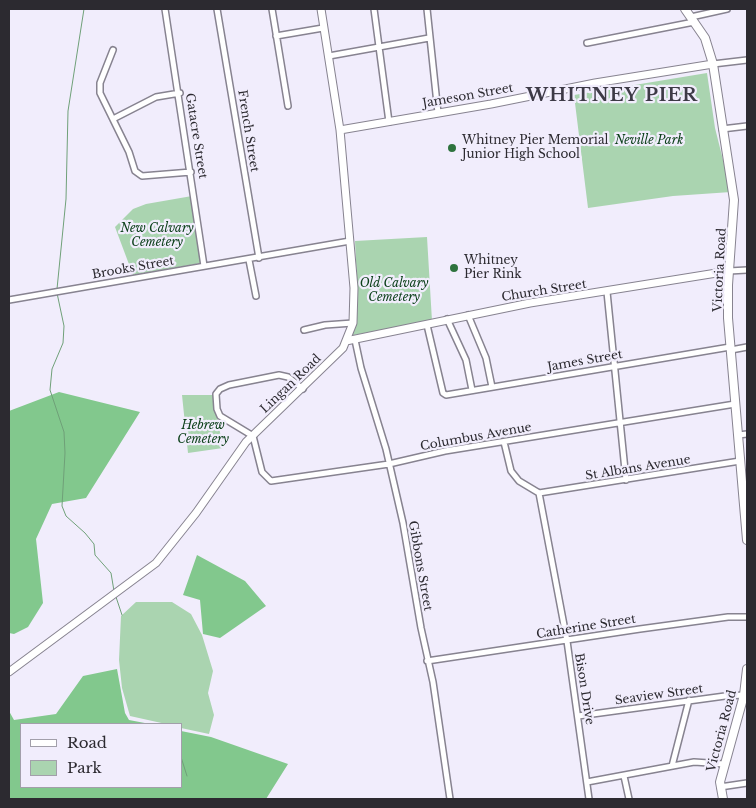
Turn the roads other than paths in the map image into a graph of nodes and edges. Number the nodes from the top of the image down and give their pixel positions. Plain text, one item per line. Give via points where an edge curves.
1 (165, 9) edge
2 (218, 9) edge
3 (272, 9) edge
4 (321, 9) edge
5 (374, 9) edge
6 (427, 9) edge
7 (685, 9) edge
8 (727, 9) edge
9 (693, 20) junction
10 (323, 28) junction
11 (276, 36) junction
12 (429, 38) junction
13 (587, 43) dead end
14 (380, 47) junction
15 (114, 50) dead end
16 (329, 56) junction
17 (747, 60) edge
18 (713, 64) junction
19 (180, 93) junction
20 (288, 106) dead end
21 (438, 113) junction
22 (113, 119) junction
23 (389, 122) junction
24 (747, 126) edge
25 (340, 130) junction
26 (722, 130) junction
27 (191, 172) junction
28 (350, 241) junction
29 (259, 258) junction
30 (249, 260) junction
31 (204, 266) junction
32 (747, 270) edge
33 (729, 271) junction
34 (608, 292) junction
35 (256, 296) dead end
36 (9, 300) edge
37 (468, 315) junction
38 (448, 319) junction
39 (353, 322) junction
40 (427, 325) junction
41 (304, 330) dead end
42 (355, 340) junction
43 (346, 341) junction
44 (747, 347) edge
45 (731, 348) junction
46 (615, 366) junction
47 (492, 387) junction
48 (303, 389) junction
49 (472, 390) junction
50 (735, 404) junction
51 (621, 422) junction
52 (747, 434) edge
53 (738, 435) junction
54 (253, 436) junction
55 (504, 442) junction
56 (740, 461) junction
57 (390, 464) junction
58 (626, 480) junction
59 (539, 493) junction
60 (746, 502) edge
61 (747, 540) edge
62 (747, 617) edge
63 (567, 641) junction
64 (428, 661) junction
65 (747, 669) edge
66 (9, 672) edge
67 (744, 695) junction
68 (689, 700) junction
69 (578, 716) junction
70 (724, 764) junction
71 (672, 766) junction
72 (624, 776) junction
73 (587, 782) junction
74 (747, 783) edge
75 (720, 787) junction
76 (450, 799) edge
77 (589, 799) edge
78 (629, 799) edge
79 (723, 799) edge

1 - 19 street, Gatacre Street
2 - 29 street, French Street
3 - 11 street
4 - 10 street, Lingan Road
5 - 14 street
6 - 12 street
7 - 9 main road, Victoria Road
8 - 9 street
9 - 13 street
9 - 18 main road, Victoria Road via 705,38
10 - 11 street
10 - 16 street, Lingan Road
11 - 20 street
12 - 14 street
12 - 21 street
14 - 16 street
14 - 23 street
15 - 22 street via 100,88
16 - 25 street, Lingan Road
17 - 18 street, Jameson Street
18 - 21 street, Jameson Street via 595,82
18 - 26 main road, Victoria Road
19 - 22 street via 156,97
19 - 27 street, Gatacre Street
21 - 23 street, Jameson Street
22 - 27 street via 136,174
23 - 25 street, Jameson Street
24 - 26 street
25 - 28 street, Lingan Road
26 - 33 main road, Victoria Road via 734,206
27 - 31 street, Gatacre Street
28 - 29 street, Brooks Street
28 - 39 street, Lingan Road
29 - 30 street, Brooks Street
30 - 31 street, Brooks Street
30 - 35 street
31 - 36 street, Brooks Street
32 - 33 street, Church Street
33 - 34 street, Church Street
33 - 45 main road, Victoria Road
34 - 37 street, Church Street
34 - 46 street
37 - 38 street, Church Street
37 - 47 street via 486,358
38 - 40 street, Church Street
38 - 49 street via 466,360
39 - 41 street
39 - 43 street, Lingan Road
40 - 42 street, Church Street
40 - 49 street, James Street via 444,394
42 - 43 street, Church Street
42 - 57 street, Gibbons Street
43 - 48 street, Lingan Road via 340,353
44 - 45 street, James Street
45 - 46 street, James Street
45 - 50 main road, Victoria Road
46 - 47 street, James Street
46 - 51 street
47 - 49 street, James Street
48 - 54 street, Lingan Road
48 - 54 street via 282,375 219,390 216,398 220,416
50 - 51 street, Columbus Avenue
50 - 53 main road, Victoria Road
51 - 55 street, Columbus Avenue
51 - 58 street
52 - 53 street
53 - 56 main road, Victoria Road
54 - 57 street, Columbus Avenue via 262,472 271,481
54 - 66 street, Lingan Road via 156,563
55 - 57 street, Columbus Avenue
55 - 59 street via 513,475
56 - 58 street, St Albans Avenue
56 - 60 main road, Victoria Road
57 - 64 street, Gibbons Street
58 - 59 street, St Albans Avenue
59 - 63 street, Bison Drive
60 - 61 main road, Victoria Road
62 - 63 street, Catherine Street via 720,618
63 - 64 street, Catherine Street
63 - 69 street, Bison Drive
64 - 76 street, Gibbons Street
65 - 67 main road, Victoria Road
67 - 68 street, Seaview Street
67 - 70 main road, Victoria Road
68 - 69 street, Seaview Street
68 - 71 street
69 - 73 street, Bison Drive
70 - 71 street via 698,762
70 - 75 main road, Victoria Road
71 - 72 street
72 - 73 street
72 - 78 street
73 - 77 street, Bison Drive
74 - 75 street
75 - 79 main road, Victoria Road

